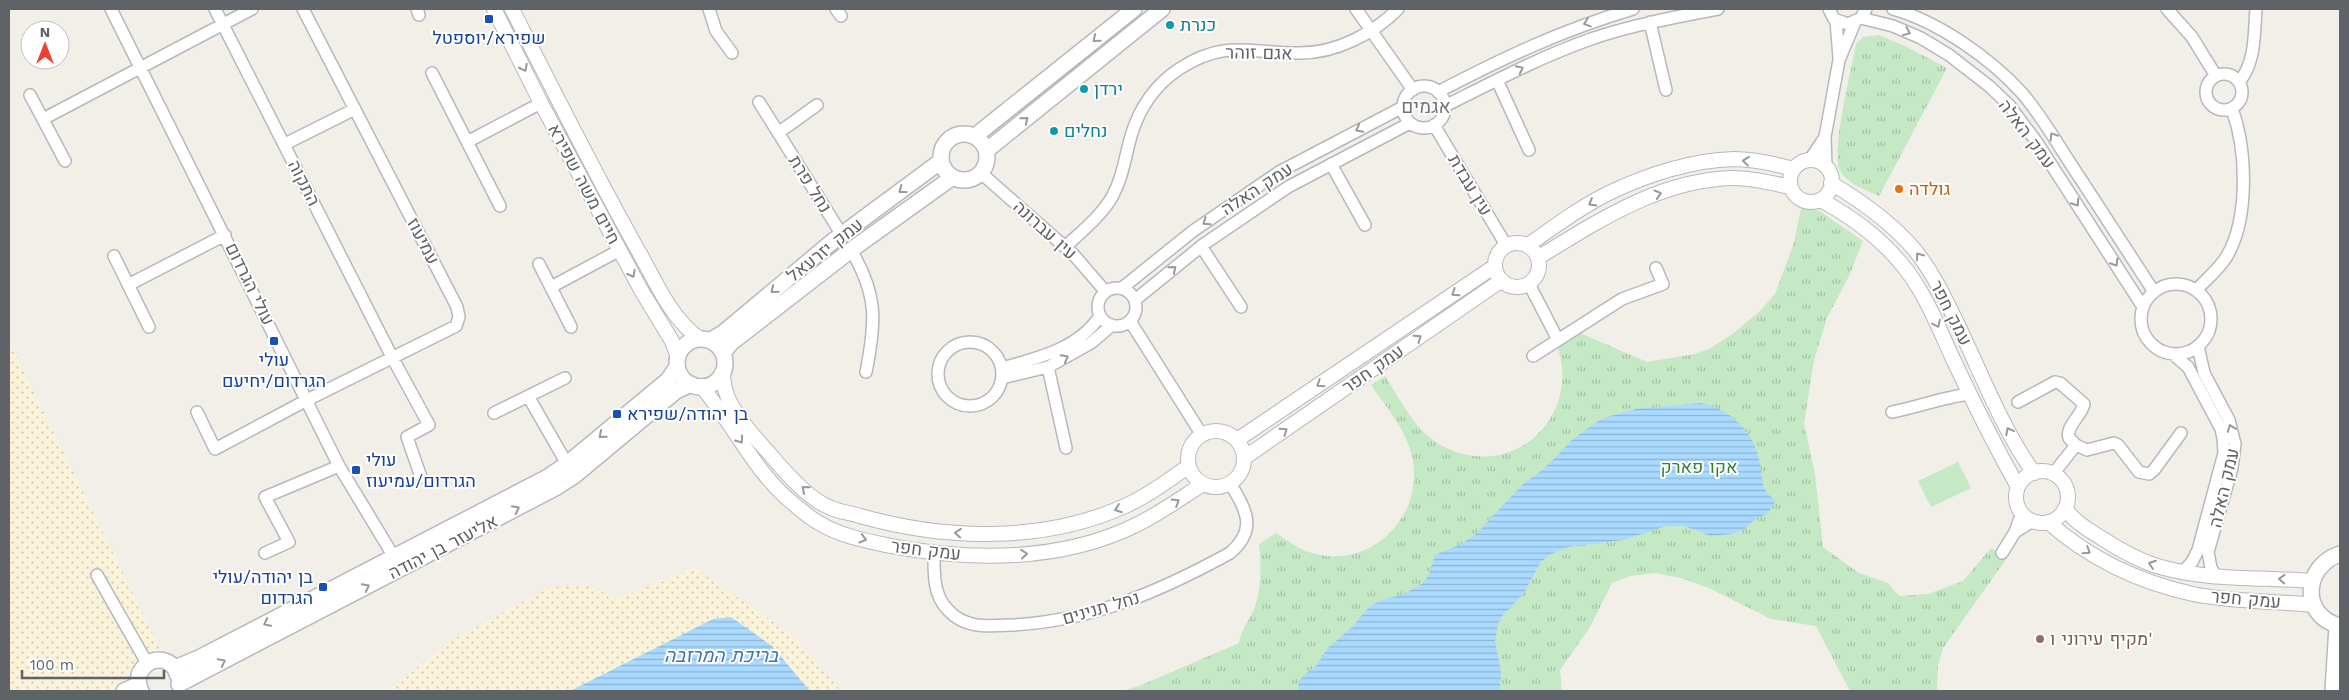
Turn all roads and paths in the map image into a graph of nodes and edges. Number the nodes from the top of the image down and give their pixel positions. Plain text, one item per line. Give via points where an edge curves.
1 (111, 9) edge
2 (215, 9) edge
3 (252, 9) edge
4 (303, 9) edge
5 (494, 9) edge
6 (512, 9) edge
7 (709, 9) edge
8 (1134, 9) edge
9 (1162, 9) edge
10 (1356, 9) edge
11 (1398, 9) edge
12 (1633, 9) edge
13 (1718, 9) edge
14 (1816, 9) edge
15 (1894, 9) edge
16 (2167, 9) edge
17 (2256, 9) edge
18 (1831, 13) edge
19 (1861, 16) edge
20 (1650, 22) junction
21 (223, 24) junction
22 (1372, 29) junction
23 (732, 53) dead end
24 (1839, 60) junction
25 (141, 66) junction
26 (432, 73) dead end
27 (2216, 76) junction
28 (1497, 80) junction
29 (2239, 82) junction
30 (1413, 90) junction
31 (1666, 90) dead end
32 (1438, 92) junction
33 (30, 95) dead end
34 (759, 102) dead end
35 (541, 103) junction
36 (817, 105) dead end
37 (1445, 106) junction
38 (1403, 107) junction
39 (354, 109) junction
40 (2232, 109) junction
41 (43, 119) junction
42 (1410, 123) junction
43 (1434, 125) junction
44 (778, 133) junction
45 (975, 136) junction
46 (1825, 137) junction
47 (467, 142) junction
48 (285, 144) junction
49 (987, 150) junction
50 (1529, 150) dead end
51 (65, 160) dead end
52 (941, 161) junction
53 (1809, 161) junction
54 (1331, 164) junction
55 (1826, 168) junction
56 (1794, 169) junction
57 (981, 173) junction
58 (953, 177) junction
59 (1832, 183) junction
60 (1790, 187) junction
61 (1821, 200) junction
62 (500, 206) dead end
63 (1365, 225) dead end
64 (225, 235) junction
65 (842, 235) junction
66 (1506, 245) junction
67 (1528, 245) junction
68 (1202, 246) junction
69 (1065, 247) junction
70 (620, 250) junction
71 (851, 250) junction
72 (114, 256) dead end
73 (1538, 257) junction
74 (539, 264) dead end
75 (1495, 266) junction
76 (1656, 268) dead end
77 (1502, 280) junction
78 (1529, 284) junction
79 (128, 285) junction
80 (551, 287) junction
81 (1122, 288) junction
82 (2196, 290) junction
83 (1106, 291) junction
84 (2154, 292) junction
85 (1135, 300) junction
86 (2143, 306) junction
87 (1242, 307) dead end
88 (1100, 316) junction
89 (1130, 321) junction
90 (1112, 325) junction
91 (149, 327) dead end
92 (571, 327) dead end
93 (1557, 338) junction
94 (705, 340) junction
95 (2198, 346) junction
96 (722, 353) junction
97 (2173, 354) junction
98 (1533, 356) dead end
99 (392, 358) junction
100 (678, 362) junction
101 (1048, 367) junction
102 (722, 372) junction
103 (866, 372) dead end
104 (1002, 373) junction
105 (565, 378) dead end
106 (1963, 379) junction
107 (696, 385) junction
108 (1970, 394) junction
109 (528, 396) junction
110 (1947, 397) junction
111 (307, 400) junction
112 (2018, 402) dead end
113 (197, 412) dead end
114 (1892, 412) dead end
115 (494, 413) dead end
116 (2181, 433) dead end
117 (1202, 435) junction
118 (1237, 440) junction
119 (2076, 445) junction
120 (1066, 448) dead end
121 (1244, 458) junction
122 (567, 464) junction
123 (340, 466) junction
124 (1189, 466) junction
125 (2034, 472) junction
126 (2053, 474) junction
127 (421, 477) dead end
128 (1230, 483) junction
129 (1204, 484) junction
130 (2018, 487) junction
131 (2065, 508) junction
132 (2027, 517) junction
133 (2048, 522) junction
134 (2337, 551) edge
135 (2002, 552) dead end
136 (265, 553) dead end
137 (934, 553) junction
138 (394, 557) junction
139 (2183, 572) junction
140 (97, 575) dead end
141 (2216, 576) junction
142 (2312, 581) junction
143 (2314, 604) junction
144 (2338, 626) edge
145 (147, 663) junction
146 (175, 668) junction
147 (140, 688) edge
148 (177, 688) edge
149 (124, 691) edge
150 (2333, 691) edge

1 - 25 street, עולי הגרדום
2 - 21 street, התקוה
3 - 21 street
4 - 39 street, עמיעוז
5 -> 35 street, חיים משה שפירא
6 - 94 street, חיים משה שפירא via 578,139 659,286 687,330
7 - 23 street via 716,31
8 -> 45 main road
49 -> 9 main road
10 - 22 street
11 - 22 street, אגם זוהר
12 -> 32 street via 1585,23 1519,50
13 - 20 street
14 - 18 street
84 -> 15 street, עמק האלה via 2022,94 1959,41 1929,22
16 - 27 street via 2192,37
17 - 29 street via 2251,62
18 - 19 street, עמק האלה via 1843,23
18 - 24 street
19 - 24 street
19 -> 86 street, עמק האלה via 1921,38 1949,55 2009,105
28 -> 20 street via 1591,39
20 - 31 street
21 - 25 street
21 - 48 street, התקוה
22 - 30 street
22 - 69 street, אגם זוהר via 1324,50 1301,53 1234,49 1215,52 1179,70 1147,100 1131,136 1125,165 1111,198
24 - 46 street
25 - 41 street
25 - 64 street, עולי הגרדום
26 - 47 street
27 - 29 street via 2231,75
27 - 40 street via 2206,89 2208,100 2215,108
28 - 37 street
28 - 50 street
29 - 40 street via 2242,97
30 - 32 street via 1426,87
30 - 38 street via 1404,99
32 - 37 street
33 - 41 street
34 - 44 street, נחל פרת
35 - 47 street
35 - 70 street, חיים משה שפירא
36 - 44 street
37 - 43 street via 1442,117
38 - 42 street
38 -> 81 street, עמק האלה via 1279,172 1194,231
39 - 48 street
39 - 99 street, עמיעוז via 457,307 456,326
40 - 82 street via 2242,163 2237,233 2226,257
41 - 51 street
42 - 43 street via 1419,128
42 - 54 street, עמק האלה
43 - 66 street, עין עבדת
44 - 65 street, נחל פרת
45 - 49 main road
45 - 52 main road via 963,134 951,138 943,148
46 - 53 street
46 - 55 street
47 - 62 street
48 - 99 street, התקוה
49 - 57 main road via 987,162
52 - 58 main road via 946,172
52 -> 65 main road, עמק יזרעאל
53 - 55 street via 1816,161
53 - 56 street via 1798,164
54 - 63 street
54 - 68 street, עמק האלה via 1288,187
55 - 59 street
56 - 60 street
56 -> 67 street via 1734,159 1698,163 1646,177 1608,193
57 - 58 main road via 970,179
57 - 69 street, עין עברונה
58 - 71 main road, עמק יזרעאל
59 - 61 street
125 -> 59 street, עמק חפר via 2009,431 1939,286 1914,249 1858,199
60 - 61 street via 1802,201
73 -> 60 street via 1616,210 1652,195 1701,182 1734,178
61 -> 106 street, עמק חפר via 1847,214 1899,261 1923,295
64 - 79 street
64 - 111 street, עולי הגרדום
65 -> 94 main road, עמק יזרעאל via 723,333
66 - 67 street via 1518,242
66 - 75 street via 1498,254
67 - 73 street
85 -> 68 street, עמק האלה
68 - 87 street
69 - 83 street, עין עברונה
70 - 80 street
70 -> 100 street, חיים משה שפירא via 672,341
71 - 96 main road, עמק יזרעאל
71 - 103 street via 863,270 874,317
72 - 79 street
73 - 78 street via 1539,269
74 - 80 street
75 - 77 street
75 -> 118 street, עמק חפר
76 - 93 street via 1663,284 1622,299
77 - 78 street via 1518,287
121 -> 77 street, עמק חפר
78 - 93 street
79 - 91 street
80 - 92 street
81 - 83 street
81 - 85 street
82 - 84 street via 2175,284
82 - 95 street via 2208,307 2211,318 2207,333
83 - 88 street via 1098,300
84 - 86 street
85 - 89 street via 1136,311
86 - 97 street via 2145,335 2155,347
88 - 90 street
88 - 104 street via 1083,335 1048,355
89 - 90 street via 1120,326
89 - 117 street
101 -> 90 street via 1091,343
93 - 98 street
94 - 96 main road via 718,346
94 - 100 main road via 688,343
95 - 97 street
141 -> 95 street, עמק האלה via 2208,552 2232,468 2235,444 2228,420 2204,373
96 - 102 main road via 725,363
97 - 139 street, עמק האלה via 2188,367 2221,429 2224,453 2198,550
99 - 111 street, עמיעוז
99 - 127 street, התקוה via 429,425 407,438
100 - 107 main road via 682,378
100 -> 122 main road, אליעזר בן יהודה via 668,380
101 - 104 street
101 - 120 street
102 - 107 main road via 714,382
124 -> 102 street, עמק חפר via 1126,506 1097,517 1050,528 966,534 876,521 830,508 782,469 727,396
104 - 104 street via 994,351 974,341 952,346 944,354 937,375 945,395 964,406 975,406 995,395
105 - 109 street
106 - 108 street, עמק חפר
106 - 110 street
107 -> 137 street, עמק חפר via 772,484 819,524 871,542
148 -> 107 main road, אליעזר בן יהודה via 557,487 676,391
108 - 110 street
108 - 130 street, עמק חפר
109 - 115 street
109 - 122 street
110 - 114 street
111 - 113 street, עמיעוז via 215,449
111 - 123 street, עולי הגרדום
112 - 119 street via 2055,382 2065,387 2084,404 2068,434
116 - 119 street via 2149,474 2139,472 2114,443 2087,450
117 - 118 street via 1220,431
117 - 124 street via 1189,452
118 - 121 street
119 - 126 street
121 - 128 street via 1241,473
122 - 138 main road, אליעזר בן יהודה
123 - 136 street via 266,497 289,542
123 - 138 street, עולי הגרדום
124 - 129 street via 1192,474
125 - 126 street
125 - 130 street
126 - 131 street via 2067,492
128 - 129 street via 1222,486
128 - 137 street, נחל תנינים via 1247,517 1247,527 1239,545 1167,586 1117,606 1076,617 986,626 972,626 958,620 940,599 935,583
137 -> 129 street, עמק חפר via 1026,554 1080,544 1135,526
130 - 132 street via 2016,503
131 - 133 street
139 -> 131 street, עמק חפר via 2156,566 2126,553 2071,517
132 - 133 street
132 - 135 street
133 -> 143 street, עמק חפר via 2118,570 2154,584 2194,594
134 - 142 main road via 2319,566
138 -> 146 main road, אליעזר בן יהודה
139 - 141 street, עמק חפר
140 - 145 street
142 -> 141 street, עמק חפר
142 - 143 main road
143 - 144 main road via 2323,617
144 - 150 main road
145 - 146 main road via 166,661
145 - 147 main road via 140,671
146 - 148 main road via 179,678
147 - 149 main road

